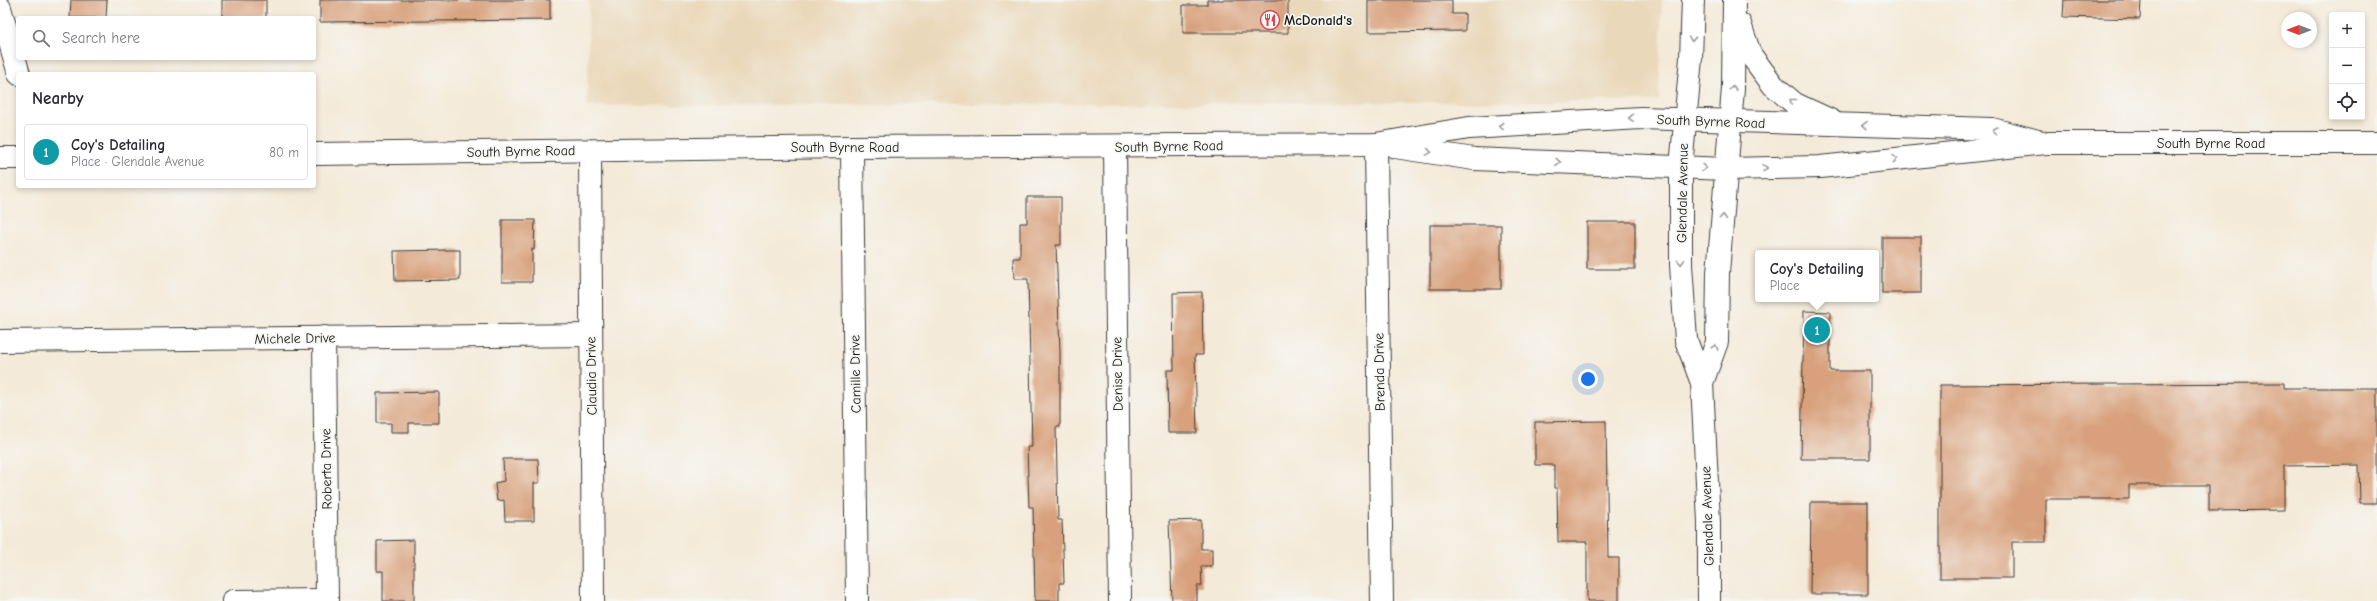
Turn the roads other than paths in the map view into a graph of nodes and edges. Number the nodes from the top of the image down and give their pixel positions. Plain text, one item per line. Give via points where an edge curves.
1 (1693, 0) edge
2 (1734, 4) edge
3 (0, 8) edge
4 (18, 72) edge
5 (1684, 120) junction
6 (1730, 122) junction
7 (1840, 125) junction
8 (2377, 143) edge
9 (1376, 144) junction
10 (2046, 144) junction
11 (852, 147) junction
12 (1115, 147) junction
13 (590, 151) junction
14 (316, 154) edge
15 (0, 158) edge
16 (16, 158) edge
17 (1681, 167) junction
18 (1726, 169) junction
19 (590, 335) junction
20 (324, 337) junction
21 (0, 341) edge
22 (1702, 384) junction
23 (233, 601) edge
24 (328, 601) edge
25 (594, 601) edge
26 (857, 601) edge
27 (1120, 601) edge
28 (1382, 601) edge
29 (1709, 601) edge

1 -> 5 main road, Glendale Avenue via 1691,58
6 -> 2 main road, Glendale Avenue
7 -> 2 main road via 1796,104 1773,85 1750,54
3 - 4 main road
5 - 6 main road, South Byrne Road
5 -> 9 main road, South Byrne Road via 1618,119 1470,128
5 - 17 main road, Glendale Avenue
6 - 7 main road, South Byrne Road
6 - 18 main road, Glendale Avenue
10 -> 7 main road, South Byrne Road via 1992,129
8 - 10 main road, South Byrne Road
9 - 12 main road, South Byrne Road
9 -> 17 main road, South Byrne Road via 1474,159
9 - 28 main road, Brenda Drive
18 -> 10 main road, South Byrne Road via 1820,167
11 - 12 main road, South Byrne Road
11 - 13 main road, South Byrne Road
11 - 26 main road, Camille Drive
12 - 27 main road, Denise Drive
13 - 14 main road, South Byrne Road
13 - 19 main road, Claudia Drive
15 - 16 main road
17 -> 18 main road, South Byrne Road
17 -> 22 main road, Glendale Avenue via 1681,265 1686,340
22 -> 18 main road, Glendale Avenue via 1717,342 1718,273
19 - 20 main road, Michele Drive
19 - 25 main road, Claudia Drive
20 - 21 main road, Michele Drive
20 - 24 main road, Roberta Drive
22 - 29 main road, Glendale Avenue via 1709,522
23 - 24 main road

